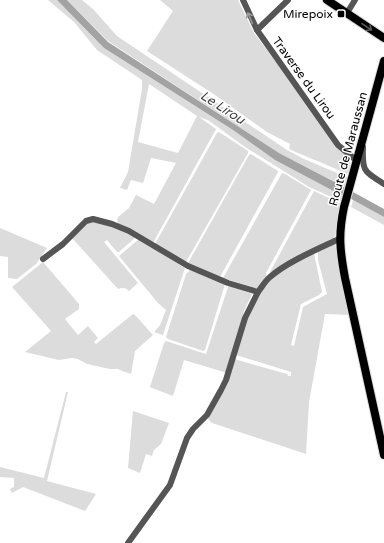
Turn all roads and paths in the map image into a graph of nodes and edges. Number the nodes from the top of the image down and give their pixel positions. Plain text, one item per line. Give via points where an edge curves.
1 (242, 0) edge
2 (288, 0) edge
3 (327, 0) edge
4 (355, 0) edge
5 (347, 13) junction
6 (257, 30) junction
7 (384, 38) edge
8 (384, 61) edge
9 (363, 138) junction
10 (357, 161) junction
11 (384, 184) edge
12 (340, 242) junction
13 (43, 259) dead end
14 (258, 292) junction
15 (359, 336) junction
16 (384, 444) edge
17 (384, 455) edge
18 (128, 543) edge

6 -> 1 street, Traverse du Lirou
2 - 6 street
3 - 5 main road
4 - 5 street
5 -> 7 main road
6 - 10 street, Traverse du Lirou via 338,144
8 - 9 main road, Route de Maraussan
9 - 10 main road, Route de Maraussan
9 - 11 street via 364,170
10 - 12 main road, Route de Maraussan via 340,227
12 - 14 street via 282,269 270,277
12 - 15 main road, Route de Maraussan
13 - 14 street via 63,244 86,221 93,219 129,231 188,266 228,283
14 - 18 street via 245,318 221,390 207,415 187,438 170,485
15 - 16 main road, Route de Maraussan
15 - 17 main road, Route de Maraussan

